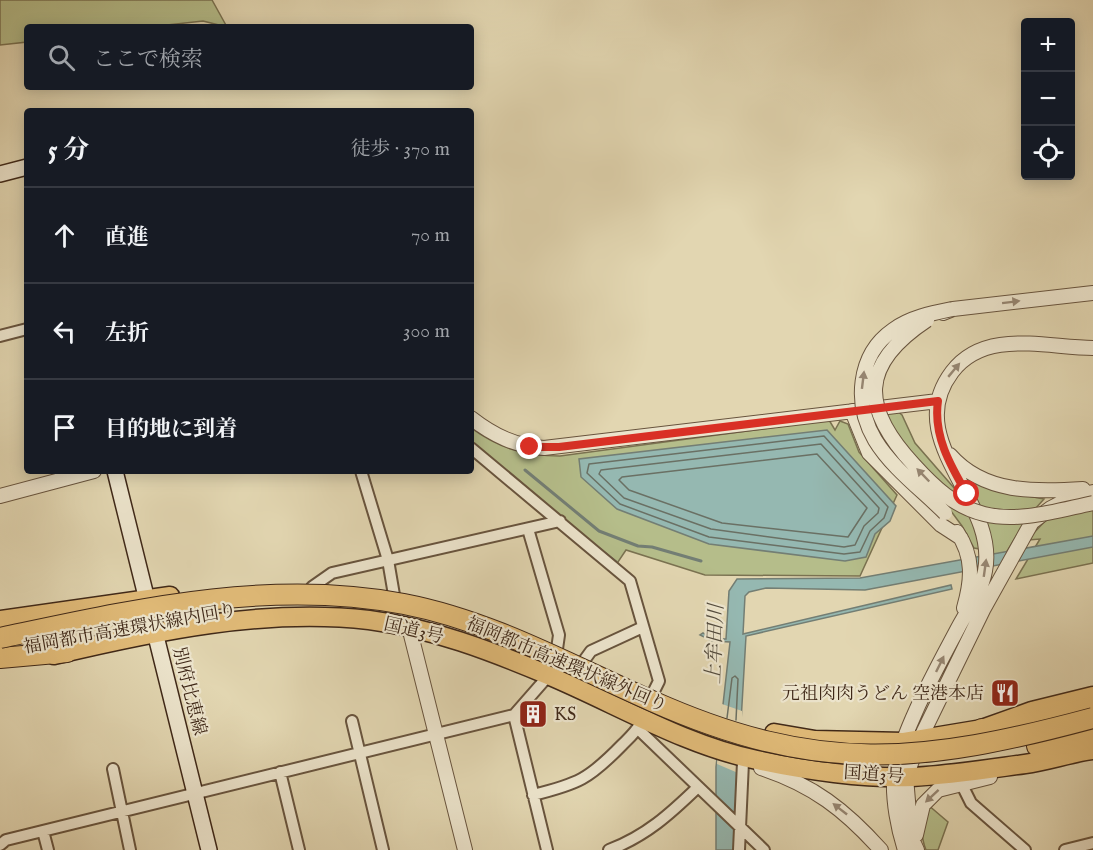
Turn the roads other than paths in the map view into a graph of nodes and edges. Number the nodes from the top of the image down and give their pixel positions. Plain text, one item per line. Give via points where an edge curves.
1 (24, 168) edge
2 (0, 174) edge
3 (1093, 293) edge
4 (953, 309) junction
5 (24, 330) edge
6 (0, 336) edge
7 (1093, 348) edge
8 (938, 401) junction
9 (852, 411) junction
10 (474, 420) edge
11 (942, 444) junction
12 (474, 450) edge
13 (83, 474) edge
14 (116, 474) edge
15 (362, 474) edge
16 (1093, 490) edge
17 (0, 496) edge
18 (1093, 504) edge
19 (560, 521) junction
20 (528, 529) junction
21 (961, 538) junction
22 (388, 560) junction
23 (312, 587) junction
24 (394, 595) junction
25 (146, 599) junction
26 (0, 620) edge
27 (960, 625) junction
28 (409, 627) junction
29 (643, 627) junction
30 (156, 633) junction
31 (0, 638) edge
32 (557, 649) junction
33 (67, 652) joint
34 (3, 658) edge
35 (582, 662) junction
36 (549, 675) junction
37 (653, 693) junction
38 (1093, 696) edge
39 (1093, 707) edge
40 (513, 715) junction
41 (1093, 716) edge
42 (351, 721) dead end
43 (640, 724) junction
44 (982, 729) junction
45 (1039, 733) junction
46 (437, 734) junction
47 (912, 740) junction
48 (1091, 743) edge
49 (359, 753) junction
50 (742, 760) junction
51 (1025, 764) junction
52 (113, 769) dead end
53 (280, 772) junction
54 (900, 777) junction
55 (961, 783) junction
56 (698, 787) junction
57 (195, 793) junction
58 (533, 795) junction
59 (121, 811) junction
60 (736, 824) junction
61 (43, 831) junction
62 (914, 843) edge
63 (1093, 843) edge
64 (0, 845) edge
65 (626, 847) edge
66 (48, 850) edge
67 (130, 850) edge
68 (209, 850) edge
69 (300, 850) edge
70 (383, 850) edge
71 (465, 850) edge
72 (547, 850) edge
73 (609, 850) edge
74 (739, 850) edge
75 (764, 850) edge
76 (881, 850) edge
77 (905, 850) edge
78 (1025, 850) edge
79 (1065, 850) edge

1 - 2 main road
4 -> 3 street
18 -> 4 street, bridge via 1043,514 1000,516 968,509 940,492 892,441 877,413 874,394 878,373 889,351 904,335
21 -> 4 street, bridge via 945,513 876,442 864,414 862,384 871,355 893,330 911,320
5 - 6 street
8 -> 7 street via 960,362 990,346
8 - 9 street
8 - 11 street
9 - 10 street via 544,448 515,444
9 - 21 street via 869,453 941,525
11 - 16 street via 959,465 997,485 1049,491
27 -> 11 street via 984,576 986,547 979,519
12 - 19 street
13 - 17 street
14 - 25 main road, 別府比恵線
15 - 22 street
16 - 47 street via 1051,508 1023,534
19 - 20 street
19 - 29 street via 630,581
20 - 22 street
20 - 32 street via 560,635
21 - 27 street via 970,560 971,581
22 - 23 street via 332,573
22 - 24 street
23 - 24 highway, 国道3号
23 - 25 highway, 国道3号
24 - 32 highway, 国道3号 via 485,620
25 - 26 highway, 国道3号
25 - 30 main road, 別府比恵線
47 -> 27 street
28 - 30 highway, 国道3号 via 370,620 309,618 236,621
28 - 36 highway, 国道3号 via 474,646
28 - 46 street
29 - 35 street via 591,651
29 - 37 street via 659,681
30 - 33 highway, 国道3号
30 - 57 main road, 別府比恵線
31 - 45 highway, 福岡都市高速環状線外回り, bridge via 196,601 271,594 348,595 405,604 481,625 709,724 797,749 862,756 919,754
32 - 35 highway, 国道3号
33 - 34 highway
34 - 45 highway, 福岡都市高速環状線内回り via 102,629 198,613 280,606 348,608 421,621 478,637 710,738 795,761 871,769 921,766 988,757
35 - 37 highway, 国道3号
36 - 40 street
36 - 43 highway, 国道3号
37 - 47 highway, 国道3号 via 718,719 815,740
38 - 44 highway, 国道3号 via 1032,711
39 - 45 highway
40 - 46 street
40 - 58 street
41 - 45 highway, 福岡都市高速環状線外回り, bridge
42 - 49 street
43 - 50 highway, 国道3号
43 - 56 street
43 - 58 street via 585,779
44 - 45 highway
44 - 47 highway, 国道3号
45 - 48 highway, 福岡都市高速環状線内回り
46 - 49 street
46 - 71 street
47 - 54 street
48 - 51 highway, 国道3号
49 - 53 street
49 - 70 street
50 - 54 highway, 国道3号
50 - 60 street
76 -> 50 street via 852,818 826,798 784,775
51 - 54 highway, 国道3号
51 - 55 street via 1007,773
52 - 59 street
53 - 57 street
53 - 69 street
54 - 62 street
54 - 77 street via 901,838
55 -> 62 street via 938,790 928,798 919,814
55 - 78 street via 971,803
56 - 60 street
56 - 65 street via 659,824
57 - 59 street
57 - 68 main road, 別府比恵線
58 - 72 street
59 - 61 street
59 - 67 street
60 - 74 street
60 - 75 street
61 - 64 street
61 - 66 street
63 - 79 street
65 - 73 street

